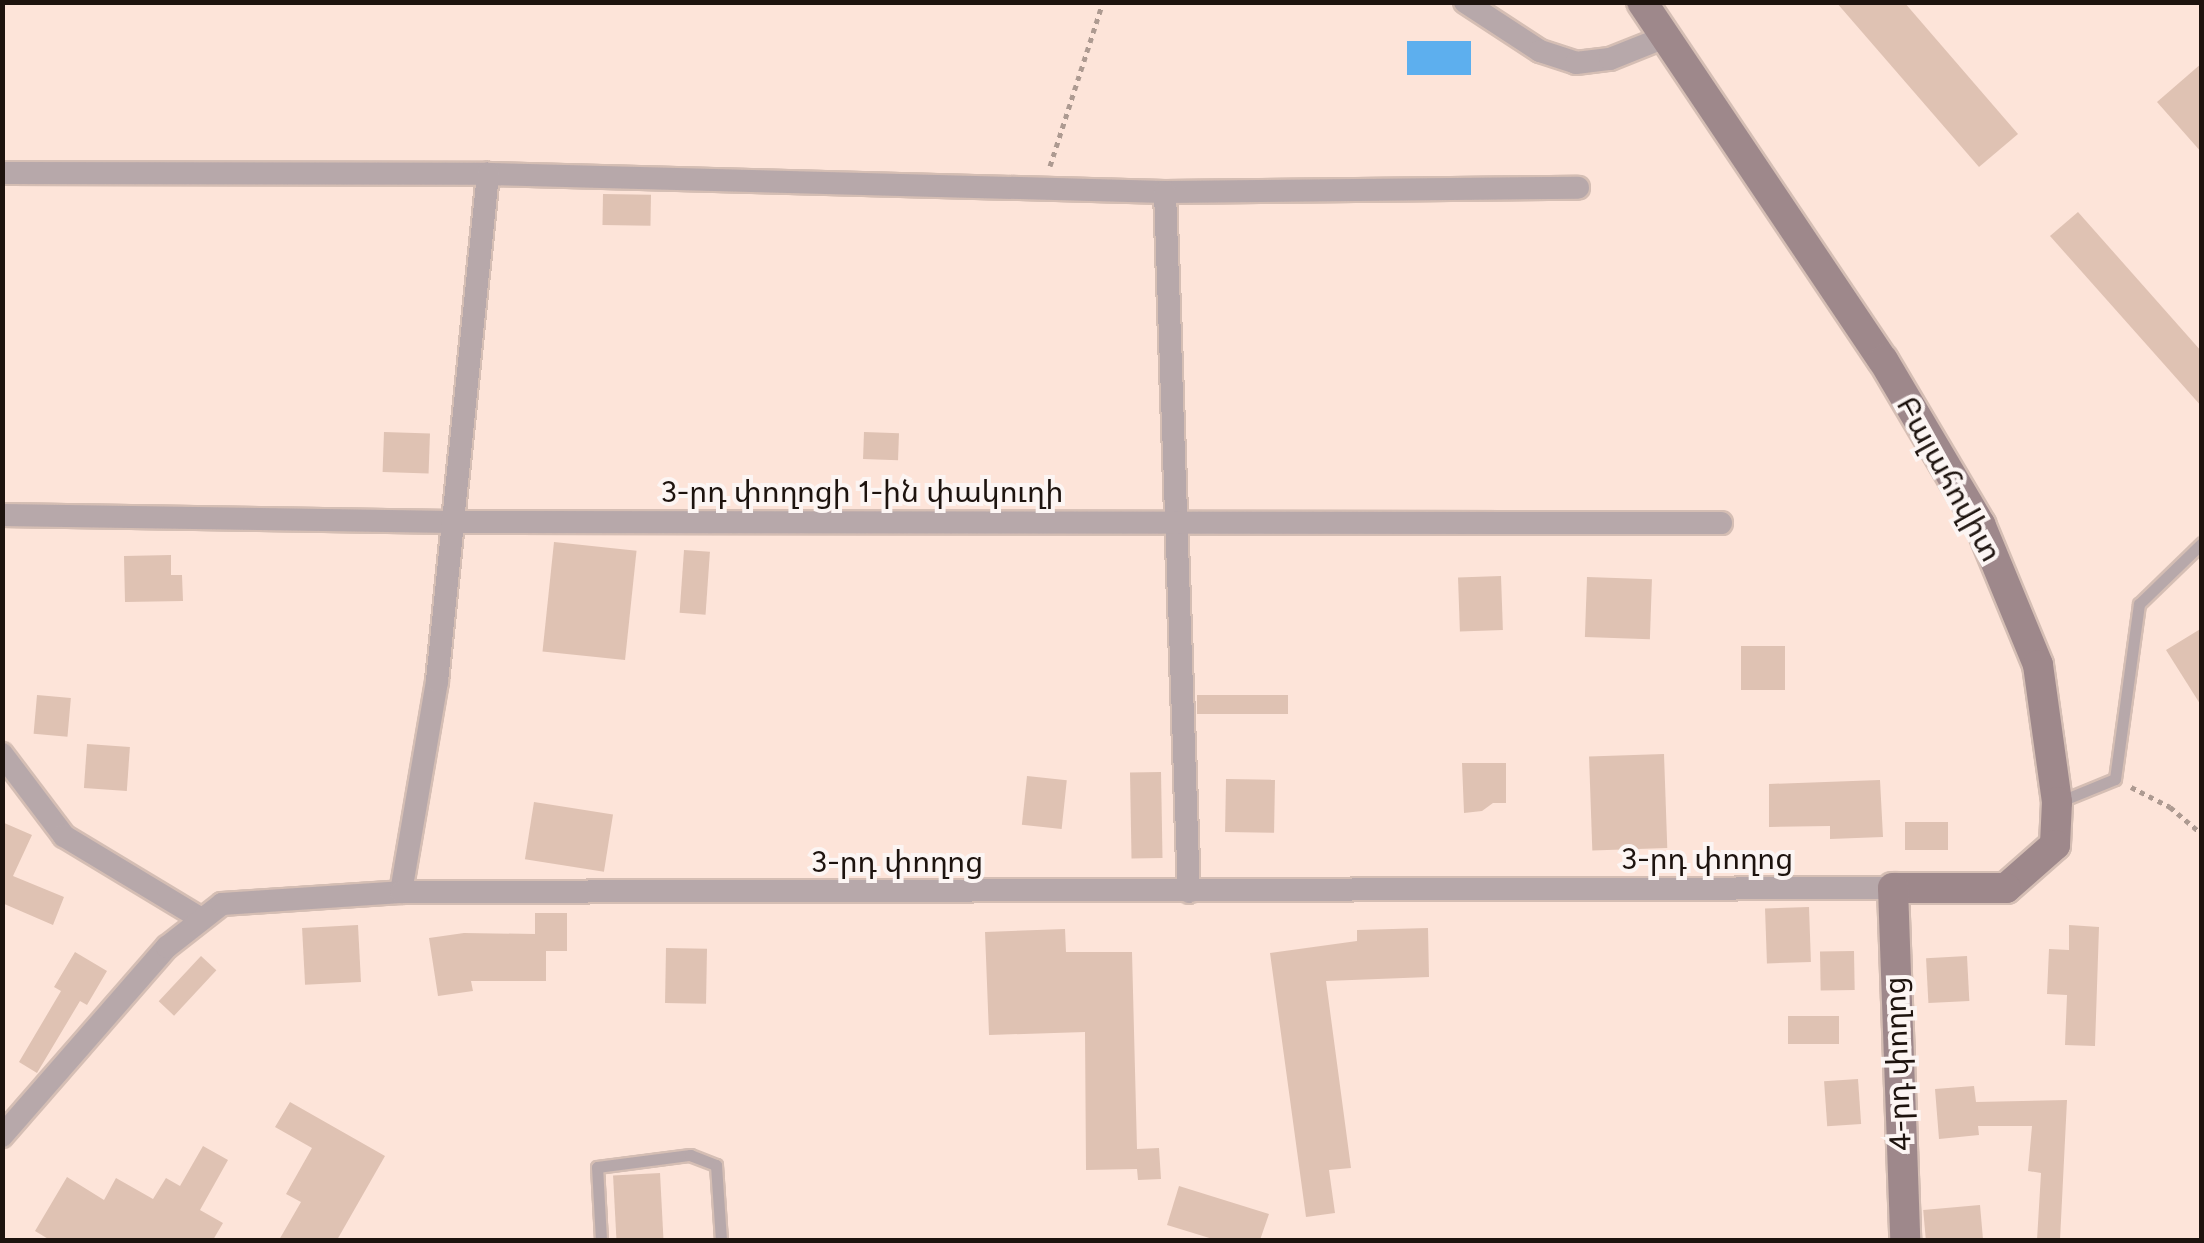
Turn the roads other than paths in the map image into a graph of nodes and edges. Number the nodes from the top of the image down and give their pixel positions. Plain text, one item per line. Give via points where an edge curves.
1 (1465, 2) edge
2 (1642, 2) edge
3 (1664, 37) junction
4 (2, 174) edge
5 (488, 174) junction
6 (1578, 188) dead end
7 (1165, 192) junction
8 (2, 515) edge
9 (452, 522) junction
10 (1180, 522) junction
11 (1720, 522) dead end
12 (2202, 542) edge
13 (2, 754) edge
14 (2057, 802) junction
15 (1893, 888) junction
16 (401, 892) junction
17 (1189, 892) junction
18 (200, 918) junction
19 (2, 1136) edge
20 (601, 1240) edge
21 (721, 1240) edge
22 (1905, 1240) edge

1 - 3 street via 1540,50 1576,63 1610,59
2 - 3 street, Բալահովիտ
3 - 14 street, Բալահովիտ via 1883,360 1980,524 2038,665
4 - 5 street
5 - 7 street
5 - 9 street
6 - 7 street
7 - 10 street
8 - 9 street, 3-րդ փողոցի 1-ին փակուղի
9 - 10 street, 3-րդ փողոցի 1-ին փակուղի
9 - 16 street via 437,682
10 - 11 street, 3-րդ փողոցի 1-ին փակուղի
10 - 17 street
12 - 14 lane via 2140,604 2115,779
13 - 18 street via 64,836
14 - 15 street, Բալահովիտ via 2055,845 2006,888
15 - 17 street, 3-րդ փողոց
15 - 22 street, 4-րդ փողոց
16 - 17 street, 3-րդ փողոց
16 - 18 street, 3-րդ փողոց via 222,904
18 - 19 street, 3-րդ փողոց
20 - 21 lane via 597,1167 690,1154 716,1165

